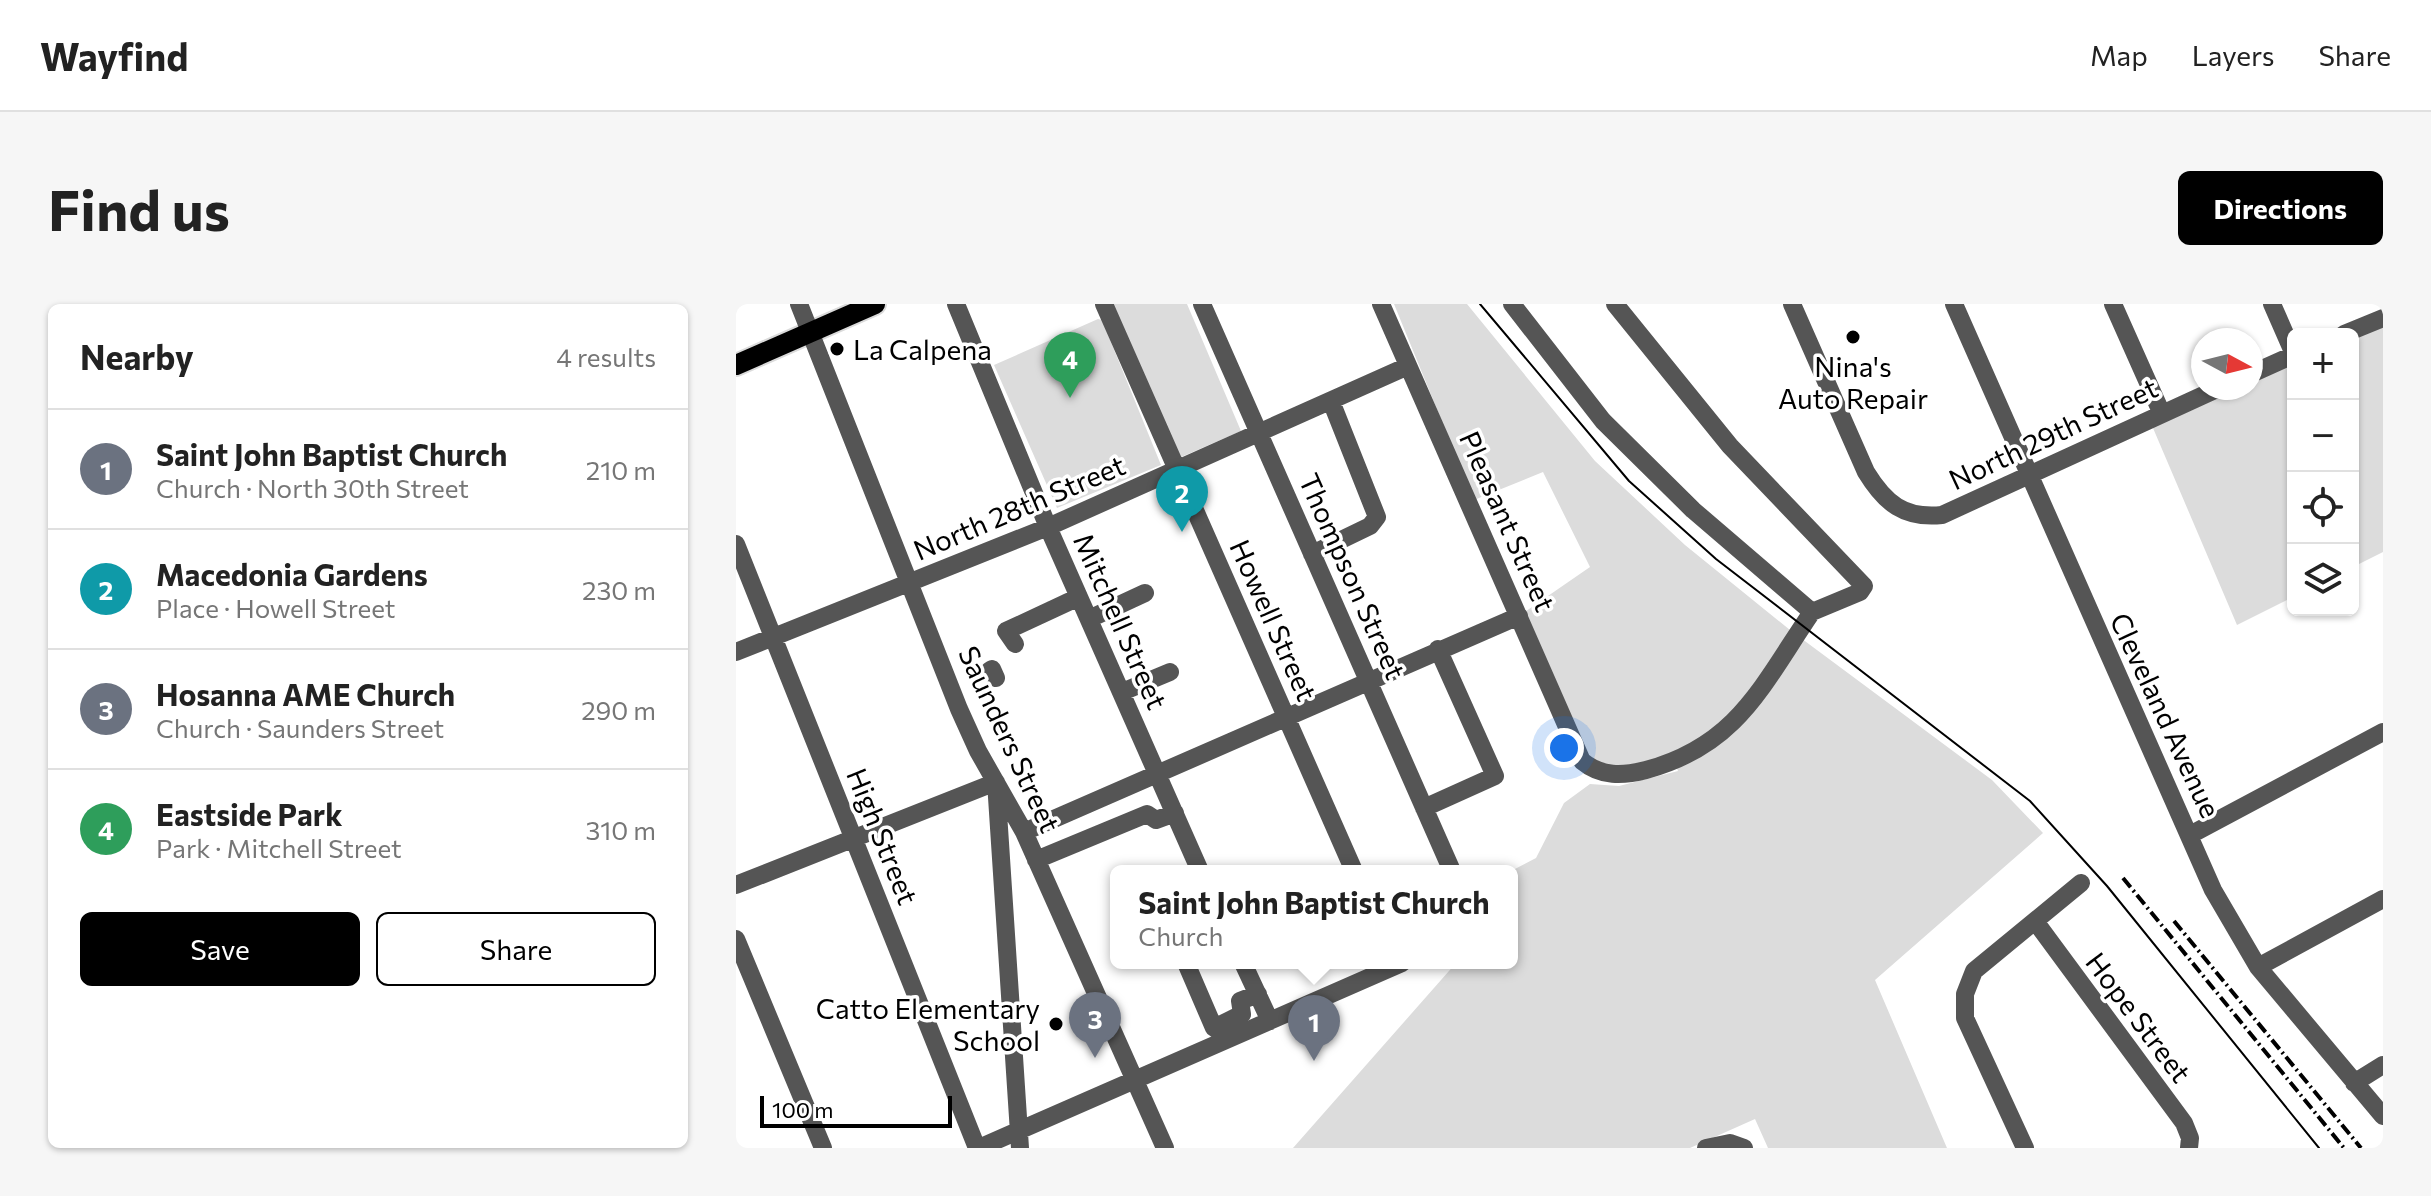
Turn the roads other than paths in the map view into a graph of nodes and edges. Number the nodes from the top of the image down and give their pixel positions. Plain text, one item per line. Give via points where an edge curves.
1 (799, 304) edge
2 (875, 304) edge
3 (956, 304) edge
4 (1104, 304) edge
5 (1202, 304) edge
6 (1381, 304) edge
7 (1512, 304) edge
8 (1615, 304) edge
9 (1792, 304) edge
10 (1954, 304) edge
11 (2113, 304) edge
12 (2272, 304) edge
13 (2383, 318) edge
14 (2359, 328) edge
15 (811, 333) junction
16 (2287, 340) edge
17 (2287, 357) edge
18 (736, 365) edge
19 (1408, 366) junction
20 (2263, 368) edge
21 (2193, 400) edge
22 (1331, 401) junction
23 (2162, 414) junction
24 (1260, 433) junction
25 (1177, 471) junction
26 (2028, 476) junction
27 (1048, 527) junction
28 (736, 544) edge
29 (1312, 554) junction
30 (910, 583) junction
31 (1145, 593) dead end
32 (1079, 597) junction
33 (1812, 612) junction
34 (1519, 616) junction
35 (1089, 619) junction
36 (773, 637) junction
37 (1015, 644) dead end
38 (1438, 649) junction
39 (736, 652) edge
40 (1170, 672) dead end
41 (1368, 682) junction
42 (1122, 692) junction
43 (1286, 718) junction
44 (2383, 732) edge
45 (1158, 775) junction
46 (996, 782) junction
47 (1424, 808) junction
48 (1175, 813) junction
49 (1024, 832) junction
50 (2190, 835) junction
51 (854, 838) junction
52 (1036, 860) junction
53 (1197, 865) edge
54 (1351, 865) edge
55 (1449, 865) edge
56 (2081, 883) dead end
57 (736, 885) edge
58 (2383, 899) edge
59 (2035, 921) junction
60 (736, 939) edge
61 (2258, 967) junction
62 (1189, 969) edge
63 (1246, 969) edge
64 (1387, 969) edge
65 (1258, 994) junction
66 (1270, 1021) junction
67 (2383, 1065) edge
68 (1134, 1081) junction
69 (2354, 1083) junction
70 (2383, 1116) edge
71 (1020, 1139) edge
72 (1737, 1145) edge
73 (823, 1148) edge
74 (978, 1148) edge
75 (1165, 1148) edge
76 (1706, 1148) edge
77 (2025, 1148) edge
78 (2189, 1148) edge

1 - 15 street, Saunders Street
2 - 15 main road
3 - 27 street, Mitchell Street
4 - 25 street, Howell Street
5 - 24 street, Thompson Street
6 - 19 street, Pleasant Street
7 - 33 street via 1603,421 1693,510
8 - 33 street via 1730,446 1864,586
9 - 26 street, North 29th Street via 1866,472 1880,496 1897,510 1942,515
10 - 26 street, Cleveland Avenue
11 - 23 street
12 - 16 street
13 - 14 street
15 - 18 main road
15 - 30 street, Saunders Street
17 - 20 street
19 - 22 street, North 28th Street
19 - 34 street, Pleasant Street
21 - 23 street, North 29th Street
22 - 24 street, North 28th Street
22 - 29 street via 1377,517 1370,526
23 - 26 street, North 29th Street
24 - 25 street, North 28th Street
24 - 29 street, Thompson Street
25 - 27 street, North 28th Street
25 - 43 street, Howell Street
26 - 50 street, Cleveland Avenue
27 - 30 street, North 28th Street
27 - 32 street, Mitchell Street
28 - 36 street, High Street
29 - 41 street, Thompson Street
30 - 36 street, North 28th Street
30 - 46 street, Saunders Street via 959,709
31 - 35 street
32 - 35 street, Mitchell Street
32 - 37 street via 1006,631
33 - 34 street, Pleasant Street via 1757,695 1719,737 1682,761 1628,775 1607,774 1582,761
34 - 38 street
35 - 42 street, Mitchell Street
36 - 39 street, North 28th Street
36 - 51 street, High Street
38 - 41 street
38 - 47 street via 1495,776
40 - 42 street
41 - 43 street
41 - 47 street, Thompson Street
42 - 45 street, Mitchell Street
43 - 45 street
43 - 54 street, Howell Street
44 - 50 street
45 - 48 street, Mitchell Street
45 - 49 street
46 - 49 street, Saunders Street
46 - 51 street
46 - 71 street
47 - 55 street, Thompson Street
48 - 52 street via 1156,820 1147,814
48 - 53 street, Mitchell Street
49 - 52 street, Saunders Street
50 - 61 street, Cleveland Avenue via 2213,890
51 - 57 street
51 - 74 street, High Street
52 - 68 street, Saunders Street
56 - 59 street
58 - 61 street
59 - 77 street via 1974,971 1965,994 1965,1018
59 - 78 street, Hope Street via 2184,1123
60 - 73 street
61 - 69 street, Cleveland Avenue
62 - 65 street via 1214,1028 1242,1014 1240,1001
63 - 65 street
64 - 66 street
65 - 66 street
66 - 68 street
67 - 69 street
68 - 71 street
68 - 75 street, Saunders Street
69 - 70 street, Cleveland Avenue
71 - 74 street
72 - 76 street

